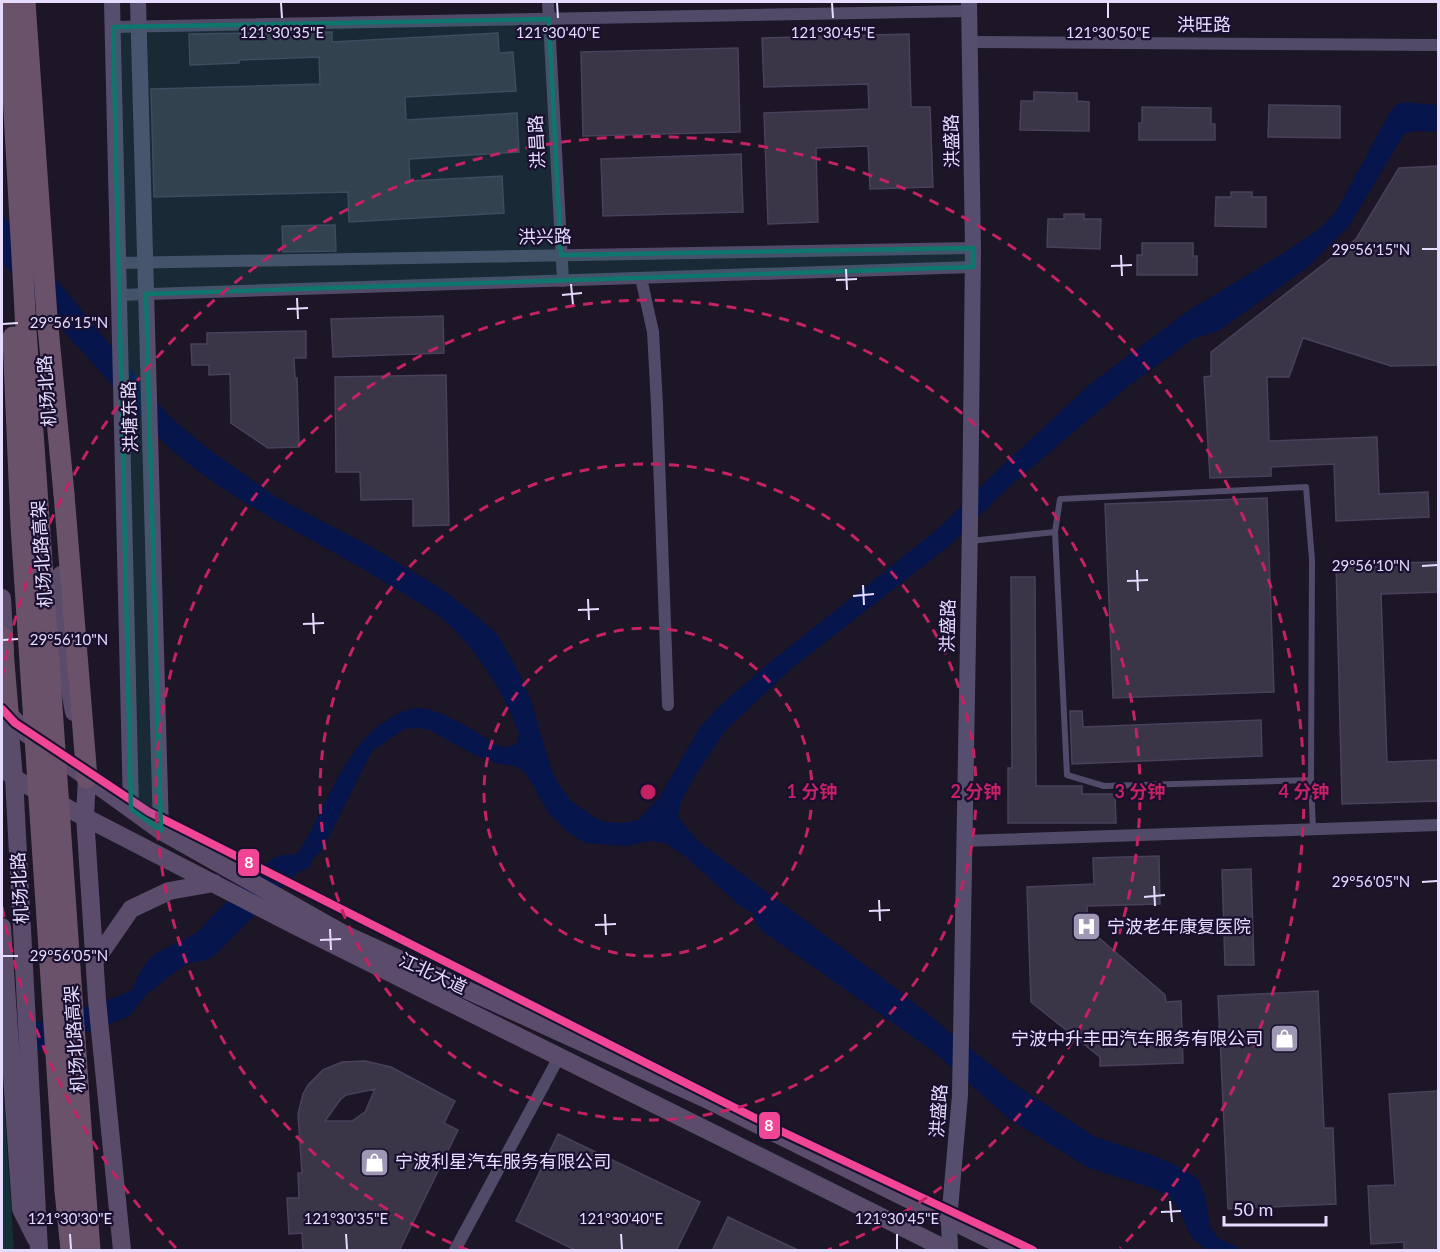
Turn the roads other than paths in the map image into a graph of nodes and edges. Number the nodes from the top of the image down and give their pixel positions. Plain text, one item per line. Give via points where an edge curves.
1 (8, 2) edge
2 (25, 2) edge
3 (31, 2) edge
4 (112, 2) edge
5 (138, 2) edge
6 (548, 2) edge
7 (969, 6) edge
8 (549, 19) junction
9 (139, 26) junction
10 (112, 27) junction
11 (970, 42) junction
12 (1438, 45) edge
13 (2, 90) edge
14 (973, 248) junction
15 (561, 255) junction
16 (119, 263) junction
17 (145, 263) junction
18 (973, 267) junction
19 (641, 278) junction
20 (562, 281) junction
21 (146, 294) junction
22 (119, 296) junction
23 (1055, 532) junction
24 (970, 533) junction
25 (2, 598) edge
26 (2, 637) edge
27 (668, 705) dead end
28 (5, 709) edge
29 (8, 772) edge
30 (87, 778) junction
31 (1311, 780) junction
32 (2, 796) edge
33 (130, 809) junction
34 (86, 816) junction
35 (1438, 825) edge
36 (1313, 830) junction
37 (161, 831) junction
38 (963, 841) junction
39 (215, 883) junction
40 (304, 920) junction
41 (2, 927) edge
42 (95, 961) junction
43 (559, 1057) junction
44 (75, 1188) junction
45 (949, 1221) junction
46 (39, 1248) edge
47 (71, 1251) edge
48 (90, 1251) edge
49 (122, 1251) edge
50 (455, 1251) edge
51 (949, 1251) edge
52 (1011, 1251) edge

1 - 44 highway, 机场北路高架, bridge
2 - 30 highway, bridge via 47,316
3 - 30 main road, 机场北路, bridge via 44,362 67,674
4 - 10 main road, 洪塘东路
5 - 9 main road, 洪塘东路
6 - 8 street, 洪昌路
7 - 8 street
7 - 11 main road, 洪盛路
8 - 9 street
8 - 15 street, 洪昌路
9 - 10 street
9 - 17 main road, 洪塘东路
10 - 16 main road, 洪塘东路
11 - 12 street, 洪旺路
11 - 14 main road, 洪盛路
13 - 44 highway, 机场北路高架, bridge via 21,526
14 - 15 street, 洪兴路
14 - 18 main road, 洪盛路
15 - 17 street, 洪兴路
15 - 20 street, 洪昌路
16 - 17 street, 洪兴路
16 - 22 main road, 洪塘东路
17 - 21 main road, 洪塘东路
18 - 19 street
18 - 24 main road, 洪盛路
19 - 20 street
19 - 27 street via 653,332
20 - 21 street
21 - 22 street
21 - 37 main road, 洪塘东路
22 - 33 main road, 洪塘东路
23 - 24 lane
23 - 31 lane via 1067,776 1104,786
23 - 31 lane via 1060,499 1306,487 1312,560
24 - 38 main road, 洪盛路
25 - 28 main road, 机场北路
26 - 28 highway
28 - 29 main road, 机场北路
28 - 30 main road via 27,734
29 - 32 main road
29 - 34 main road
29 - 46 main road, 机场北路
30 - 33 main road
30 - 34 main road, 机场北路
31 - 36 lane
33 - 37 main road
34 - 39 main road
34 - 42 main road
35 - 36 street
36 - 38 street
37 - 40 main road via 220,864
38 - 45 main road, 洪盛路 via 960,1095
39 - 40 main road
39 - 42 main road via 169,891 131,909
40 - 43 main road, 江北大道
40 - 45 main road, 江北大道 via 344,933 704,1098
41 - 46 main road via 21,1209
42 - 49 main road
43 - 50 street
43 - 51 main road, 江北大道
44 - 47 highway, 机场北路高架
44 - 48 highway, 机场北路高架
45 - 51 main road, 洪盛路
45 - 52 main road, 江北大道

